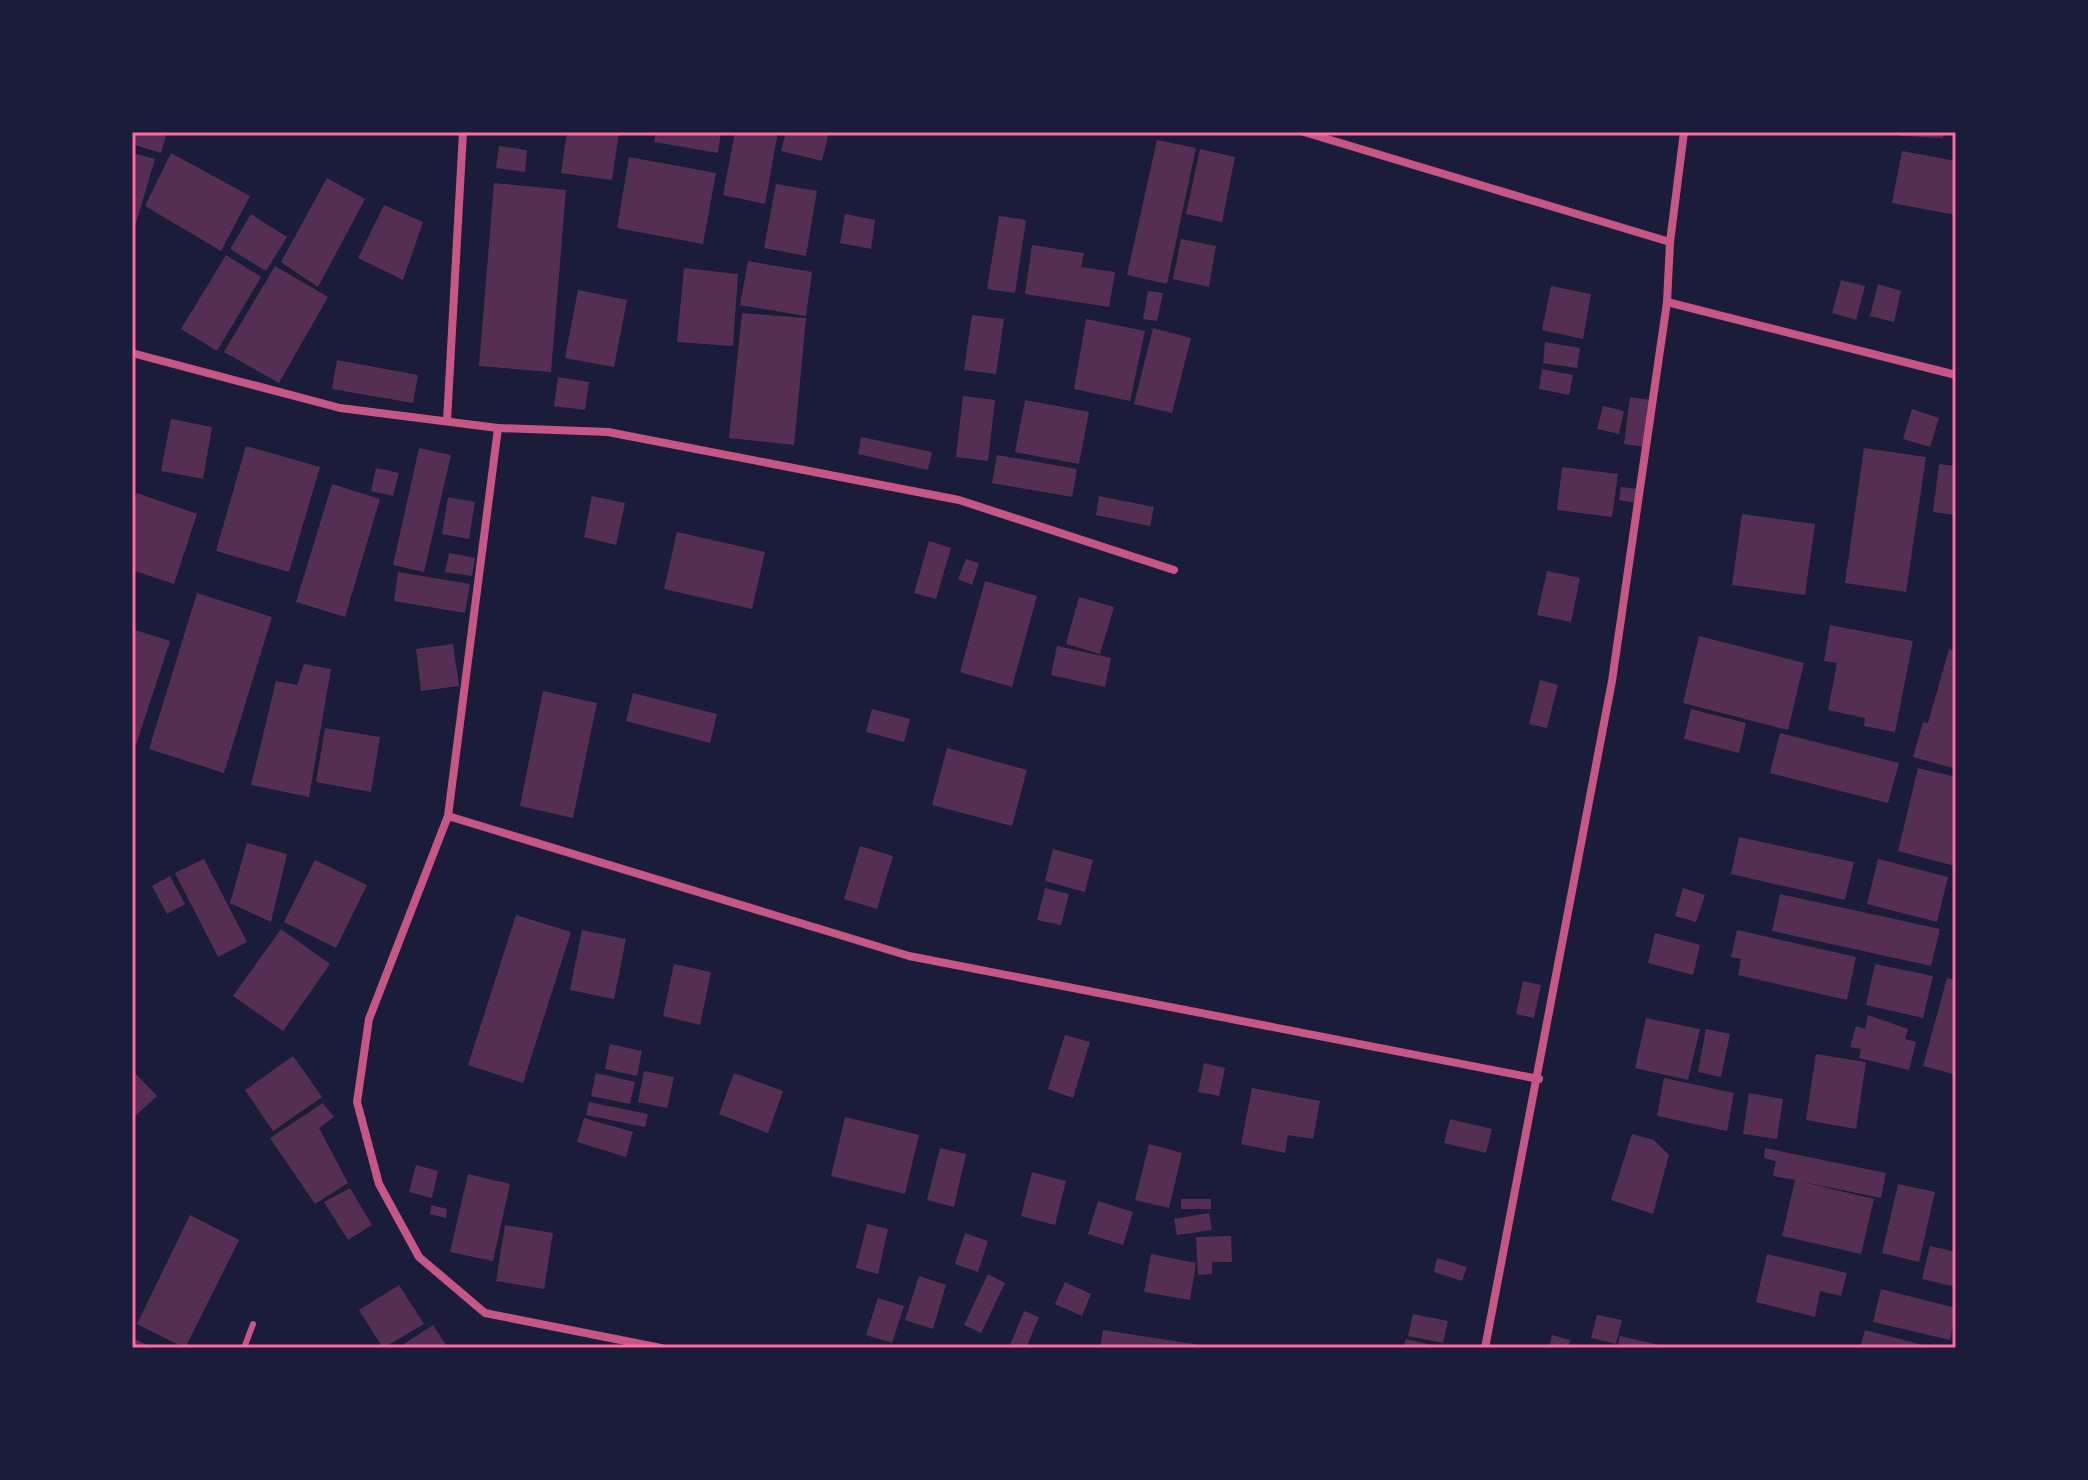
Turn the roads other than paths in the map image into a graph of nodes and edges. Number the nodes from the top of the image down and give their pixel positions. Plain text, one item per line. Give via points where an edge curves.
1 (463, 132) edge
2 (1304, 132) edge
3 (1684, 132) edge
4 (1670, 242) junction
5 (1667, 302) junction
6 (132, 353) edge
7 (1956, 375) edge
8 (447, 421) junction
9 (498, 428) junction
10 (1174, 570) dead end
11 (448, 816) junction
12 (1539, 1079) junction
13 (253, 1324) dead end
14 (244, 1348) edge
15 (661, 1348) edge
16 (1485, 1348) edge

1 - 8 street
2 - 4 street
3 - 4 street
4 - 5 street
5 - 7 street
5 - 12 street via 1612,681
6 - 8 street via 340,408
8 - 9 street
9 - 10 street via 608,432 959,500
9 - 11 street
11 - 12 street via 909,956
11 - 15 street via 369,1019 357,1102 379,1184 419,1257 485,1313
12 - 16 street
13 - 14 lane

